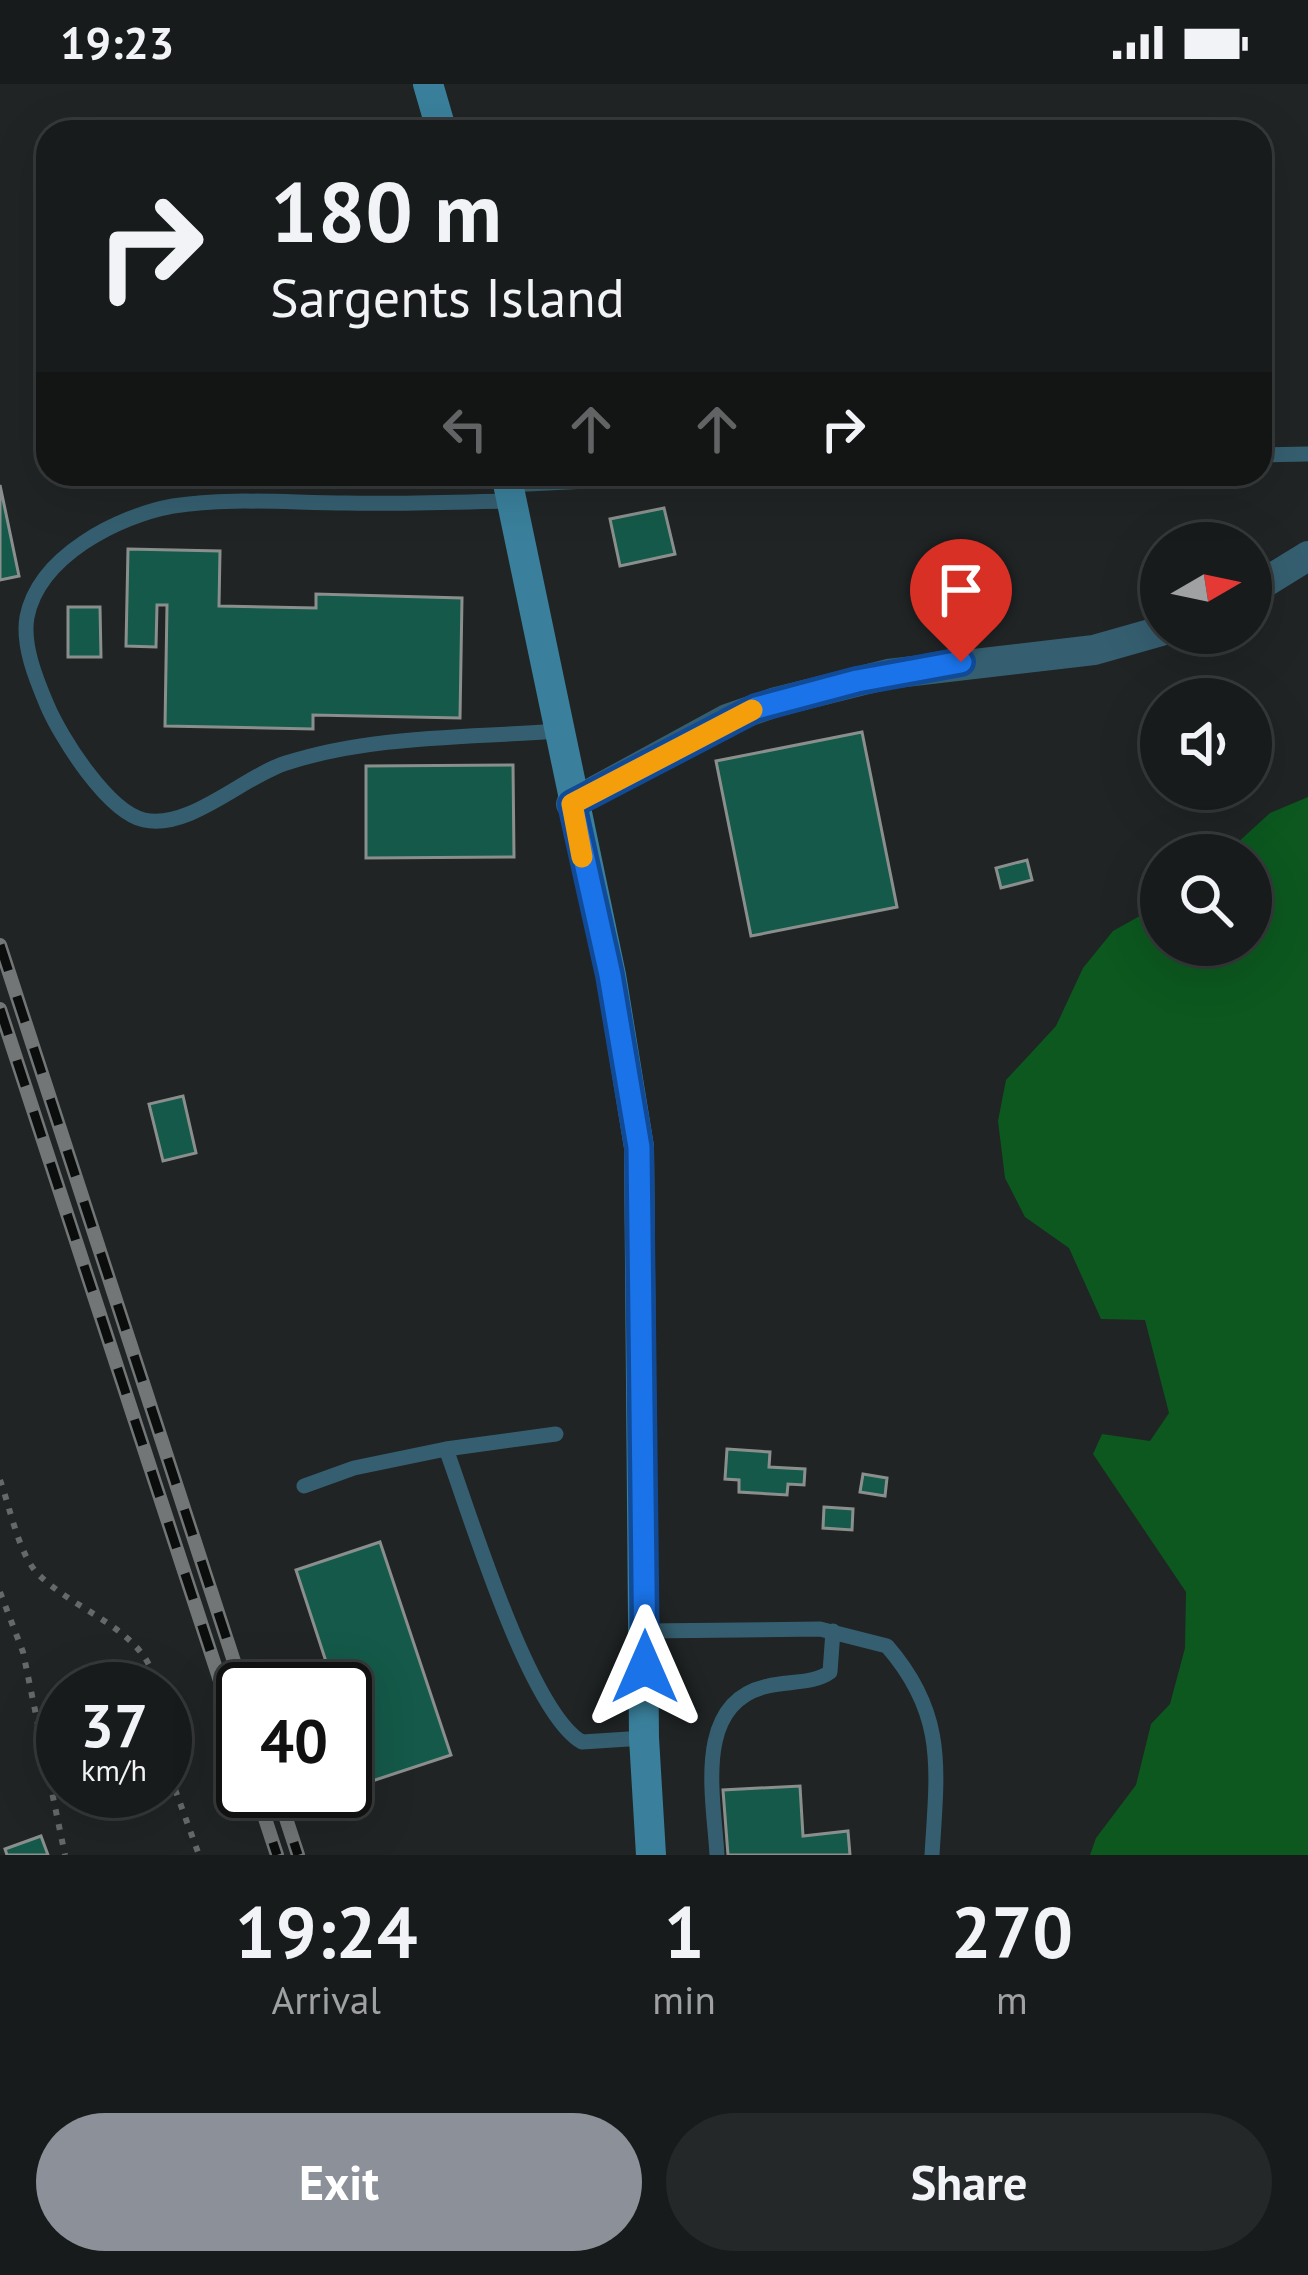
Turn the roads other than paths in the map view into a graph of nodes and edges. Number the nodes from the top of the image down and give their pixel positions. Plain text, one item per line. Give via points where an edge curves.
1 (428, 84) edge
2 (438, 120) edge
3 (1308, 454) edge
4 (1272, 455) edge
5 (508, 487) edge
6 (1308, 556) edge
7 (1272, 578) edge
8 (1140, 637) edge
9 (557, 731) junction
10 (572, 804) junction
11 (556, 1433) dead end
12 (446, 1449) junction
13 (304, 1486) dead end
14 (645, 1631) junction
15 (832, 1631) junction
16 (644, 1738) junction
17 (651, 1855) edge
18 (717, 1855) edge
19 (932, 1855) edge

1 - 2 street
3 - 4 lane
5 - 9 street
5 - 9 lane via 173,506 140,516 101,532 38,588 27,618 29,656 49,710 115,808 148,821 191,812 282,764 362,743
6 - 7 street
8 - 10 street via 1094,650 888,674 776,702 727,719
9 - 10 street
10 - 14 street via 639,1147
11 - 12 lane
12 - 13 lane
12 - 16 lane via 507,1615 556,1719 582,1742
14 - 15 lane
14 - 16 street
15 - 18 lane via 830,1672 755,1689 714,1734
15 - 19 lane via 887,1646 931,1715 938,1744
16 - 17 street

